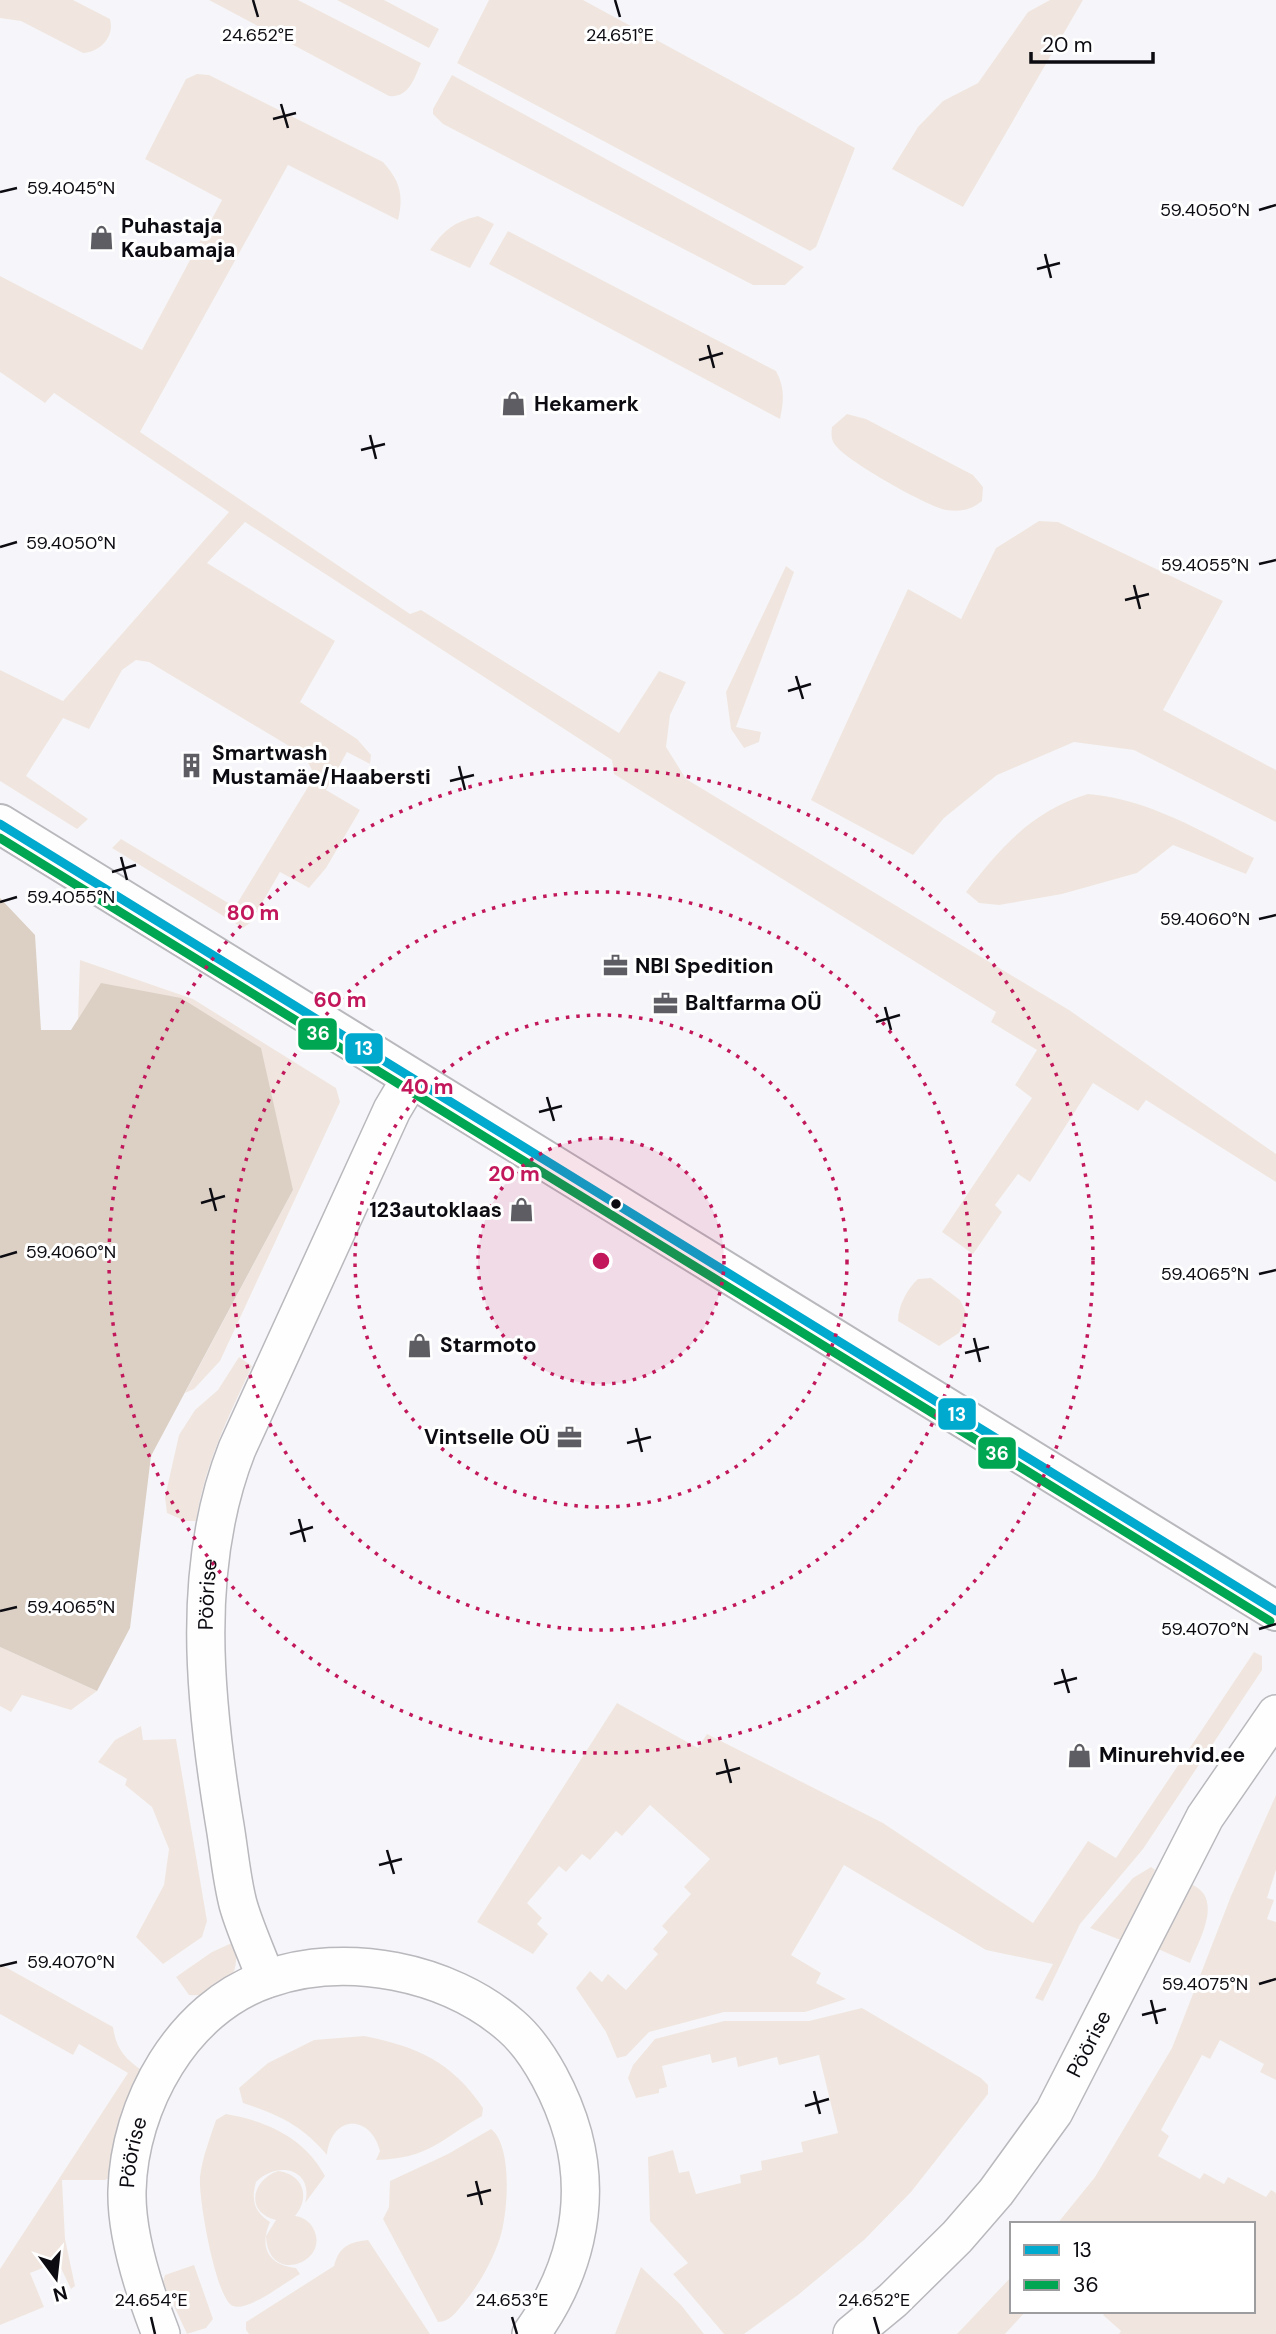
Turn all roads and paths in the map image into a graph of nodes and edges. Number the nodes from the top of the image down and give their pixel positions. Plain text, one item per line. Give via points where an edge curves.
1 (0, 824) edge
2 (411, 1078) junction
3 (1276, 1611) edge
4 (1276, 1714) edge
5 (266, 1979) junction
6 (160, 2334) edge
7 (531, 2334) edge
8 (852, 2334) edge

1 - 2 main road
2 - 3 main road
2 - 5 street, Pöörise via 391,1110 237,1448 213,1532 206,1649 217,1778 238,1904
4 - 8 street, Pöörise via 1205,1816 1054,2112 957,2237
5 - 6 street, Pöörise via 229,1998 191,2030 158,2077 134,2131 127,2192 136,2257
5 - 7 street, Pöörise via 345,1967 390,1970 438,1983 512,2026 540,2063 567,2115 580,2163 580,2207 573,2253 556,2296

